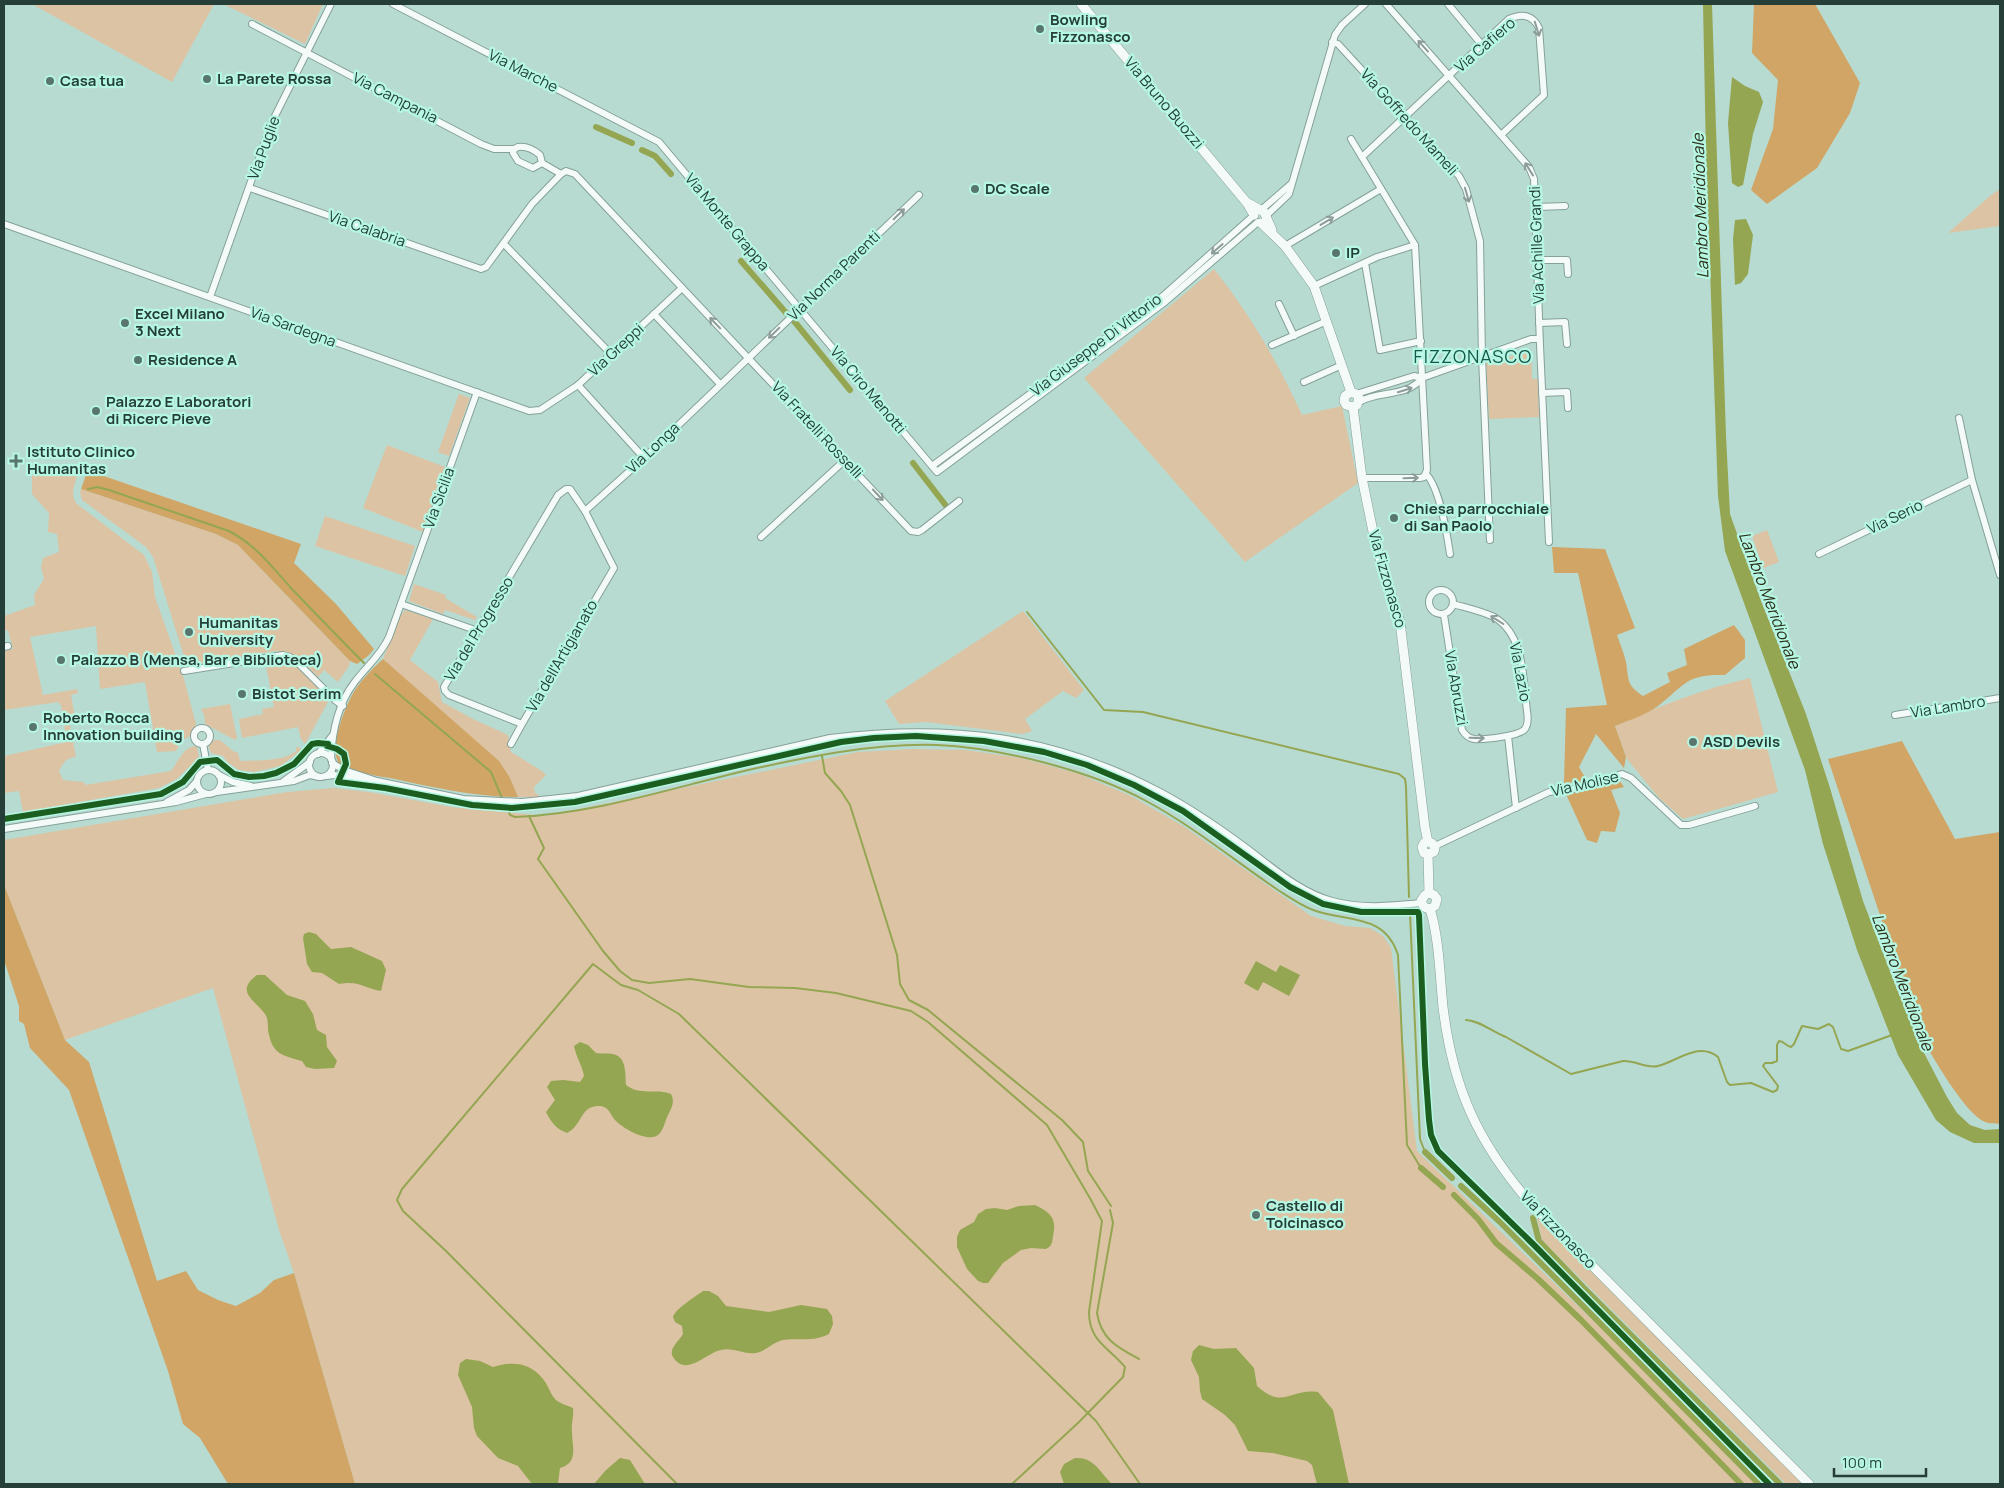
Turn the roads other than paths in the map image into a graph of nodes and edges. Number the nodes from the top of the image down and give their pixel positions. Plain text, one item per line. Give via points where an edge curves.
1 (331, 4) edge
2 (393, 4) edge
3 (1081, 4) edge
4 (1365, 4) edge
5 (1386, 4) edge
6 (1448, 4) edge
7 (252, 24) dead end
8 (1332, 42) junction
9 (1482, 45) junction
10 (307, 52) junction
11 (1449, 75) junction
12 (1405, 117) junction
13 (1501, 135) junction
14 (653, 138) joint
15 (1351, 139) dead end
16 (514, 150) junction
17 (1362, 157) junction
18 (542, 164) junction
19 (561, 174) junction
20 (250, 188) junction
21 (1381, 189) junction
22 (919, 195) dead end
23 (1565, 206) dead end
24 (1537, 207) junction
25 (1260, 216) junction
26 (4, 224) edge
27 (504, 244) junction
28 (1415, 245) junction
29 (1285, 246) junction
30 (1538, 260) junction
31 (1365, 263) junction
32 (1568, 274) dead end
33 (1314, 286) junction
34 (682, 288) junction
35 (210, 297) junction
36 (1279, 304) dead end
37 (800, 308) junction
38 (654, 314) junction
39 (1327, 320) junction
40 (1539, 323) junction
41 (1294, 336) junction
42 (1539, 339) junction
43 (1420, 340) junction
44 (1567, 344) dead end
45 (1272, 345) dead end
46 (611, 354) junction
47 (1482, 356) junction
48 (749, 358) junction
49 (1342, 365) junction
50 (1422, 378) junction
51 (1304, 382) dead end
52 (720, 384) junction
53 (578, 385) junction
54 (477, 392) junction
55 (1542, 392) junction
56 (1355, 399) junction
57 (1568, 408) dead end
58 (1959, 418) dead end
59 (644, 458) junction
60 (844, 460) junction
61 (934, 469) joint
62 (1426, 474) junction
63 (1362, 478) junction
64 (1972, 480) junction
65 (959, 500) dead end
66 (585, 511) junction
67 (761, 537) dead end
68 (1490, 540) dead end
69 (1549, 542) dead end
70 (1450, 554) dead end
71 (1818, 554) dead end
72 (2000, 575) edge
73 (401, 604) junction
74 (1453, 604) junction
75 (1444, 615) junction
76 (478, 631) junction
77 (184, 671) dead end
78 (2000, 698) edge
79 (343, 706) junction
80 (1895, 715) dead end
81 (522, 724) junction
82 (332, 736) junction
83 (1508, 736) junction
84 (203, 744) dead end
85 (511, 744) dead end
86 (318, 754) junction
87 (332, 761) junction
88 (310, 762) junction
89 (208, 770) junction
90 (218, 774) junction
91 (326, 776) junction
92 (319, 777) junction
93 (198, 778) junction
94 (377, 781) junction
95 (283, 782) junction
96 (258, 786) junction
97 (217, 792) junction
98 (206, 794) junction
99 (166, 802) junction
100 (1755, 806) dead end
101 (1516, 808) junction
102 (4, 829) edge
103 (1432, 844) junction
104 (1429, 893) junction
105 (1418, 903) junction
106 (1430, 909) junction
107 (1809, 1484) edge

1 - 10 street, Via Puglie
2 - 14 street, Via Marche
3 - 25 main road, Via Bruno Buozzi
4 - 8 street, Via Giuseppe Di Vittorio via 1337,30
11 -> 5 street, Via Achille Grandi
6 - 9 street
7 - 10 street, Via Campania
8 - 12 street, Via Goffredo Mameli via 1338,44
8 - 25 street, Via Giuseppe Di Vittorio via 1289,194 1286,200
9 - 11 street, Via Cafiero
9 -> 13 street, Via Cafiero via 1515,16 1533,19 1538,28 1544,95
10 - 16 street, Via Campania via 481,144 494,149
10 - 20 street, Via Puglie via 272,122
11 - 12 street, Via Cafiero
11 - 13 street, Via Achille Grandi
12 - 17 street, Via Cafiero
12 -> 47 street, Via Goffredo Mameli via 1459,176 1466,189 1480,241
24 -> 13 street, Via Achille Grandi via 1532,173
14 - 37 street, Via Monte Grappa via 662,144
15 - 17 street
16 - 18 street, Via Campania via 526,146 532,149 540,154
16 - 18 street, Via Campania via 514,157 523,164 533,168
17 - 21 street
18 - 19 street, Via Campania
19 - 27 street via 532,204
19 - 34 street, Via Campania via 575,174
20 - 27 street, Via Calabria via 484,269
20 - 35 street, Via Puglie
21 - 28 street
29 -> 21 street
37 -> 22 street, Via Norma Parenti
23 - 24 street
24 - 30 street, Via Achille Grandi
25 - 29 main road, Via Fizzonasco
25 - 61 street, Via Giuseppe Di Vittorio via 1165,302
26 - 35 street, Via Sardegna
27 - 46 street
28 - 31 street
28 - 43 street
29 - 33 main road, Via Fizzonasco
30 - 32 street via 1567,260
30 - 40 street, Via Achille Grandi
31 - 33 street
31 - 43 street via 1380,350
33 - 39 main road, Via Fizzonasco
34 - 38 street, Via Greppi
48 -> 34 street, Via Fratelli Rosselli
35 - 54 street, Via Sardegna
36 - 41 street
37 -> 48 street, Via Norma Parenti
37 - 61 street, Via Ciro Menotti
38 - 46 street, Via Greppi
38 - 52 street
39 - 41 street
39 - 49 main road, Via Fizzonasco
40 - 42 street, Via Achille Grandi
40 - 44 street via 1565,322
41 - 45 street
42 - 47 street
42 - 55 street, Via Achille Grandi
43 - 50 street
46 - 53 street, Via Greppi
47 - 50 street
47 - 68 street, Via Goffredo Mameli
48 - 52 street, Via Norma Parenti
48 - 60 street, Via Fratelli Rosselli
49 - 51 street
49 - 56 main road, Via Fizzonasco
50 - 56 street via 1414,376
56 -> 50 street via 1388,395 1416,386
50 - 62 street
52 - 59 street, Via Longa
53 - 54 street, Via Sardegna via 540,410 529,411
53 - 59 street
54 - 73 street, Via Sicilia
55 - 57 street via 1568,392
55 - 69 street, Via Achille Grandi
56 - 63 main road, Via Fizzonasco
58 - 64 street
59 - 66 street, Via Longa
60 -> 65 street, Via Fratelli Rosselli via 914,532 922,530
60 - 67 street
63 -> 62 street via 1420,478
62 - 70 street via 1439,504
63 - 103 main road, Via Fizzonasco via 1376,546 1400,622 1422,808
64 - 71 street, Via Serio
64 - 72 street
66 - 76 street, Via del Progresso via 570,489 566,488 558,495
66 - 81 street, Via dell'Artigianato via 614,568
73 - 76 street
73 - 79 street, Via Sicilia via 385,647 353,684
74 - 75 street
74 - 75 street via 1448,592 1438,590 1430,596 1430,610
83 -> 74 street, Via Lazio via 1524,730 1528,721 1515,639 1504,624 1494,618
75 -> 83 street, Via Abruzzi via 1462,730 1469,738 1475,739
76 - 81 street, Via del Progresso via 447,682 445,691
77 - 79 street via 283,655 296,661
78 - 80 street, Via Lambro
79 - 82 street, Via Sicilia
81 - 85 street, Via dell'Artigianato
82 - 86 street
82 - 87 street
83 - 101 street
84 - 89 street
86 - 87 street via 325,754
86 - 88 street
87 - 91 street via 332,770
87 - 94 street via 344,770
88 - 92 street via 310,770
88 - 95 street
89 - 90 street
89 - 93 street
90 - 96 street via 233,782
90 - 97 street via 221,785
91 - 92 street
91 - 94 street via 334,774
92 - 95 street via 310,775
93 - 98 street via 200,789
93 - 99 street via 189,790
94 - 105 street via 463,799 522,802 578,796 830,738 919,730 989,736 1052,748 1130,777 1205,818 1295,884 1320,897 1360,906
95 - 96 street
96 - 97 street
97 - 98 street
98 - 99 street
99 - 102 street
100 - 101 street, Via Molise via 1681,825 1631,778 1622,774 1587,786 1549,792
101 - 103 street, Via Molise
103 - 104 main road, Via Fizzonasco via 1424,843 1422,847 1428,854
104 - 105 main road
104 - 106 main road via 1437,902
105 - 106 main road
106 - 107 main road, Via Fizzonasco via 1449,1049 1464,1098 1488,1148 1532,1205

